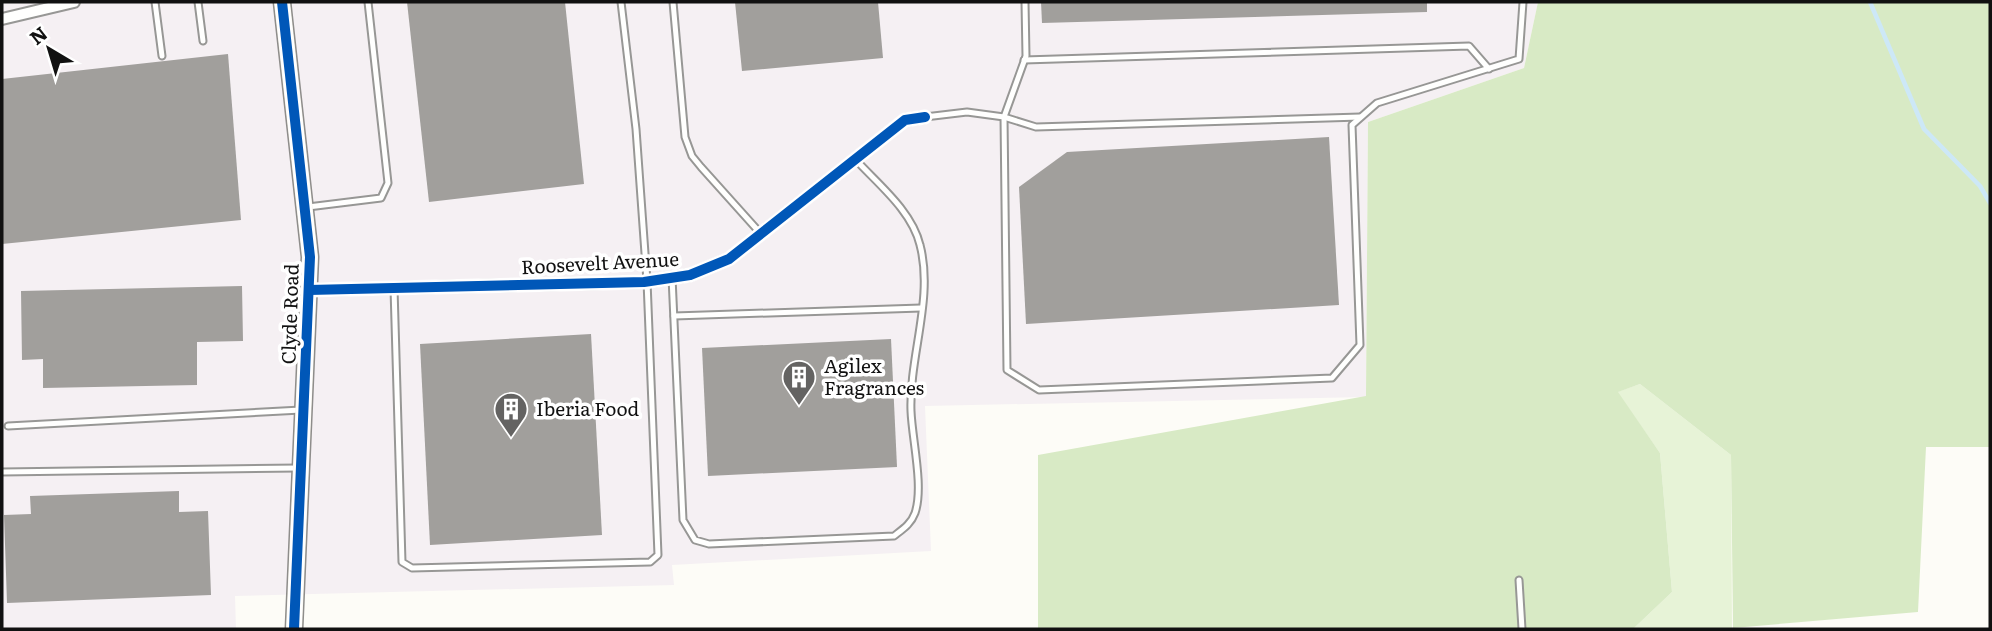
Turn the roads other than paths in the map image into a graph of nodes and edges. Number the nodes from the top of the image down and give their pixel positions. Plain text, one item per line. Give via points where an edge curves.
1 (74, 2) edge
2 (155, 2) edge
3 (198, 2) edge
4 (282, 2) edge
5 (368, 2) edge
6 (621, 2) edge
7 (673, 2) edge
8 (1025, 2) edge
9 (1523, 2) edge
10 (2, 19) edge
11 (203, 41) dead end
12 (162, 56) dead end
13 (1024, 60) junction
14 (1489, 69) junction
15 (925, 117) joint
16 (1004, 117) junction
17 (1360, 117) junction
18 (856, 160) junction
19 (304, 207) junction
20 (762, 235) junction
21 (672, 277) junction
22 (647, 281) junction
23 (394, 288) junction
24 (309, 290) junction
25 (920, 308) junction
26 (674, 316) junction
27 (304, 410) junction
28 (8, 426) dead end
29 (301, 468) junction
30 (2, 472) edge
31 (1519, 580) dead end
32 (294, 629) edge
33 (1522, 629) edge

1 - 10 street
2 - 12 lane
3 - 11 lane
4 - 19 street, Clyde Road
5 - 19 lane via 388,183 382,198
6 - 22 lane
7 - 20 lane via 685,137 692,156
8 - 13 lane
9 - 14 lane via 1519,60
13 - 14 lane via 1469,46
13 - 16 lane
14 - 17 lane via 1377,103
15 - 16 lane via 967,112
15 - 18 street, Roosevelt Avenue via 905,120
16 - 17 lane via 1036,127
16 - 17 lane via 1007,370 1039,390 1332,378 1360,345 1352,125
18 - 20 street, Roosevelt Avenue
18 - 25 lane via 909,220 920,242 925,269
19 - 24 street, Clyde Road
20 - 21 street, Roosevelt Avenue via 729,259 690,275
21 - 22 street, Roosevelt Avenue
21 - 26 lane
22 - 23 street, Roosevelt Avenue
22 - 23 lane via 658,555 650,562 412,568 402,562
23 - 24 street, Roosevelt Avenue
24 - 27 street, Clyde Road
25 - 26 lane
25 - 26 lane via 911,408 918,496 907,527 894,536 709,544 695,540 683,520
27 - 28 lane
27 - 29 street, Clyde Road
29 - 30 lane
29 - 32 street, Clyde Road
31 - 33 lane

